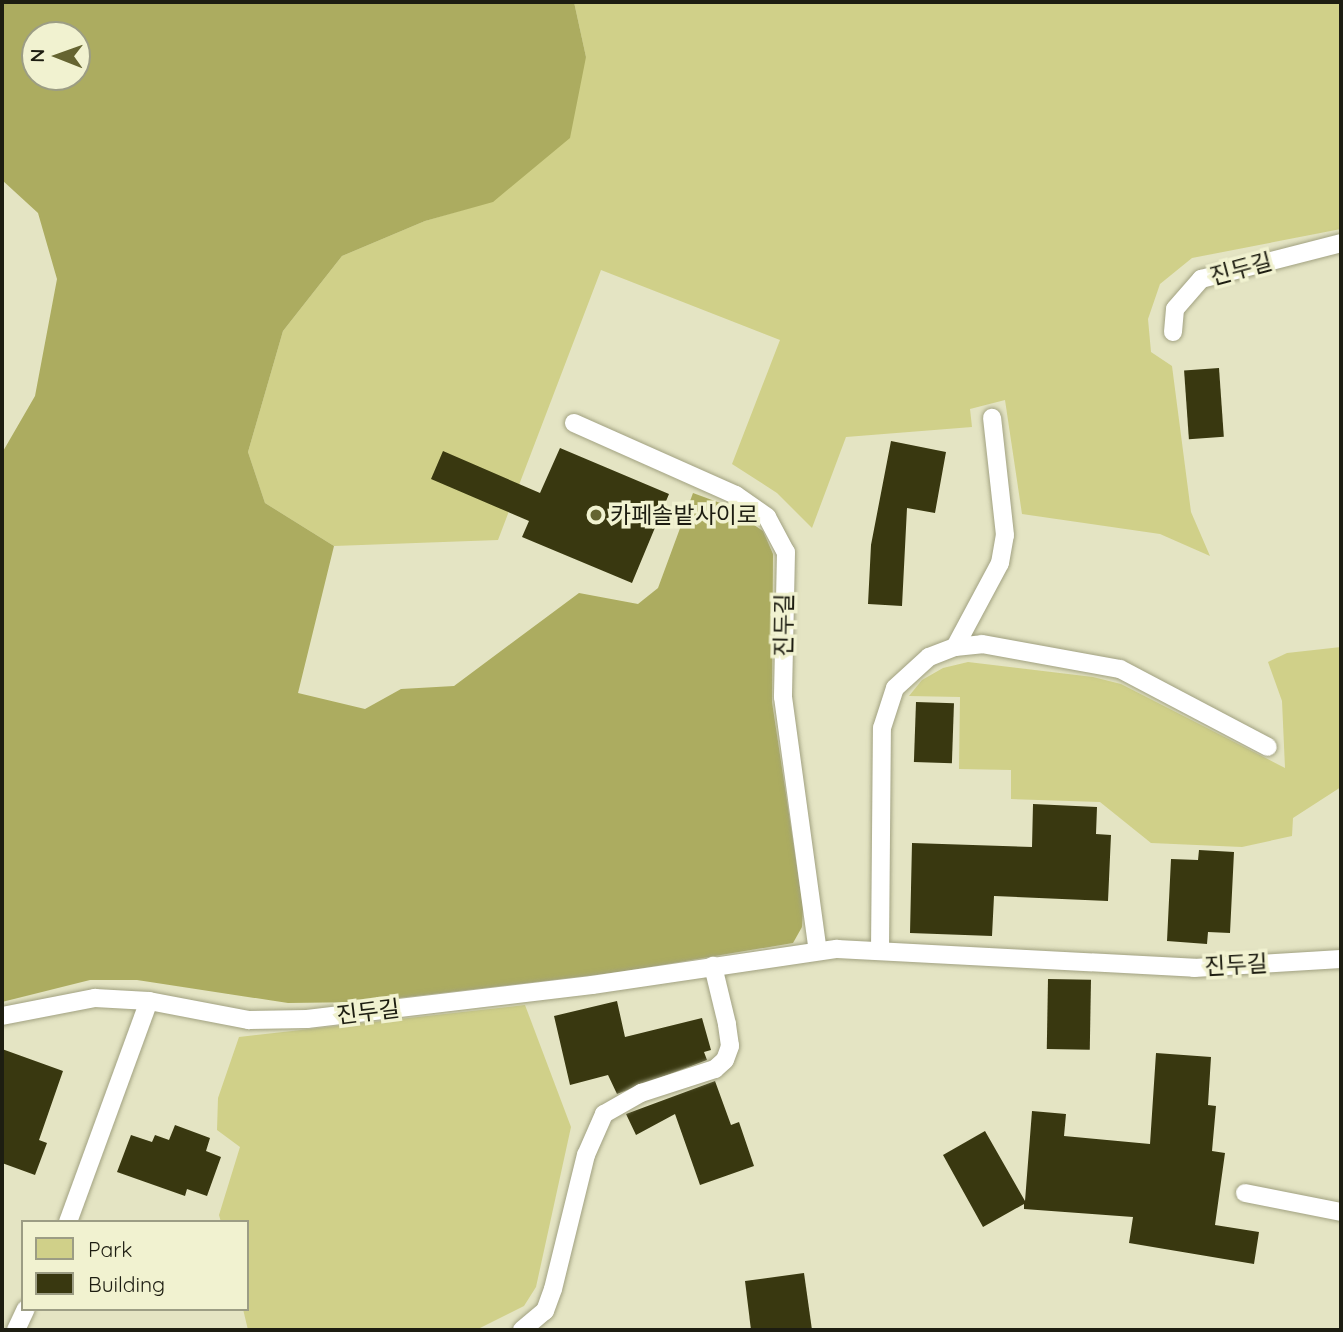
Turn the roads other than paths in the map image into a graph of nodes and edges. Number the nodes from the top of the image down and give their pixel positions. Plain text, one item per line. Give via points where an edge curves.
1 (1341, 243) edge
2 (1173, 332) dead end
3 (992, 418) dead end
4 (575, 423) dead end
5 (955, 647) junction
6 (1268, 747) dead end
7 (880, 950) junction
8 (818, 951) junction
9 (1341, 959) edge
10 (713, 966) junction
11 (149, 1001) junction
12 (2, 1016) edge
13 (1245, 1193) dead end
14 (1341, 1212) edge
15 (69, 1220) edge
16 (25, 1311) edge
17 (16, 1330) edge
18 (522, 1330) edge

1 - 2 lane, 진두길 via 1200,279 1175,309
3 - 5 lane via 1005,536 1000,563
4 - 8 lane, 진두길 via 736,495 767,517 786,552 783,697
5 - 6 lane via 982,644 1120,668
5 - 7 lane via 908,672 886,705
7 - 8 lane, 진두길
7 - 9 lane, 진두길 via 1181,967
8 - 10 lane, 진두길
10 - 11 lane, 진두길 via 307,1019 249,1020
10 - 18 lane via 730,1046 725,1060 715,1069 641,1093 604,1114 586,1155 549,1300 540,1317
11 - 12 lane, 진두길 via 95,998
11 - 15 lane
13 - 14 lane
16 - 17 lane

